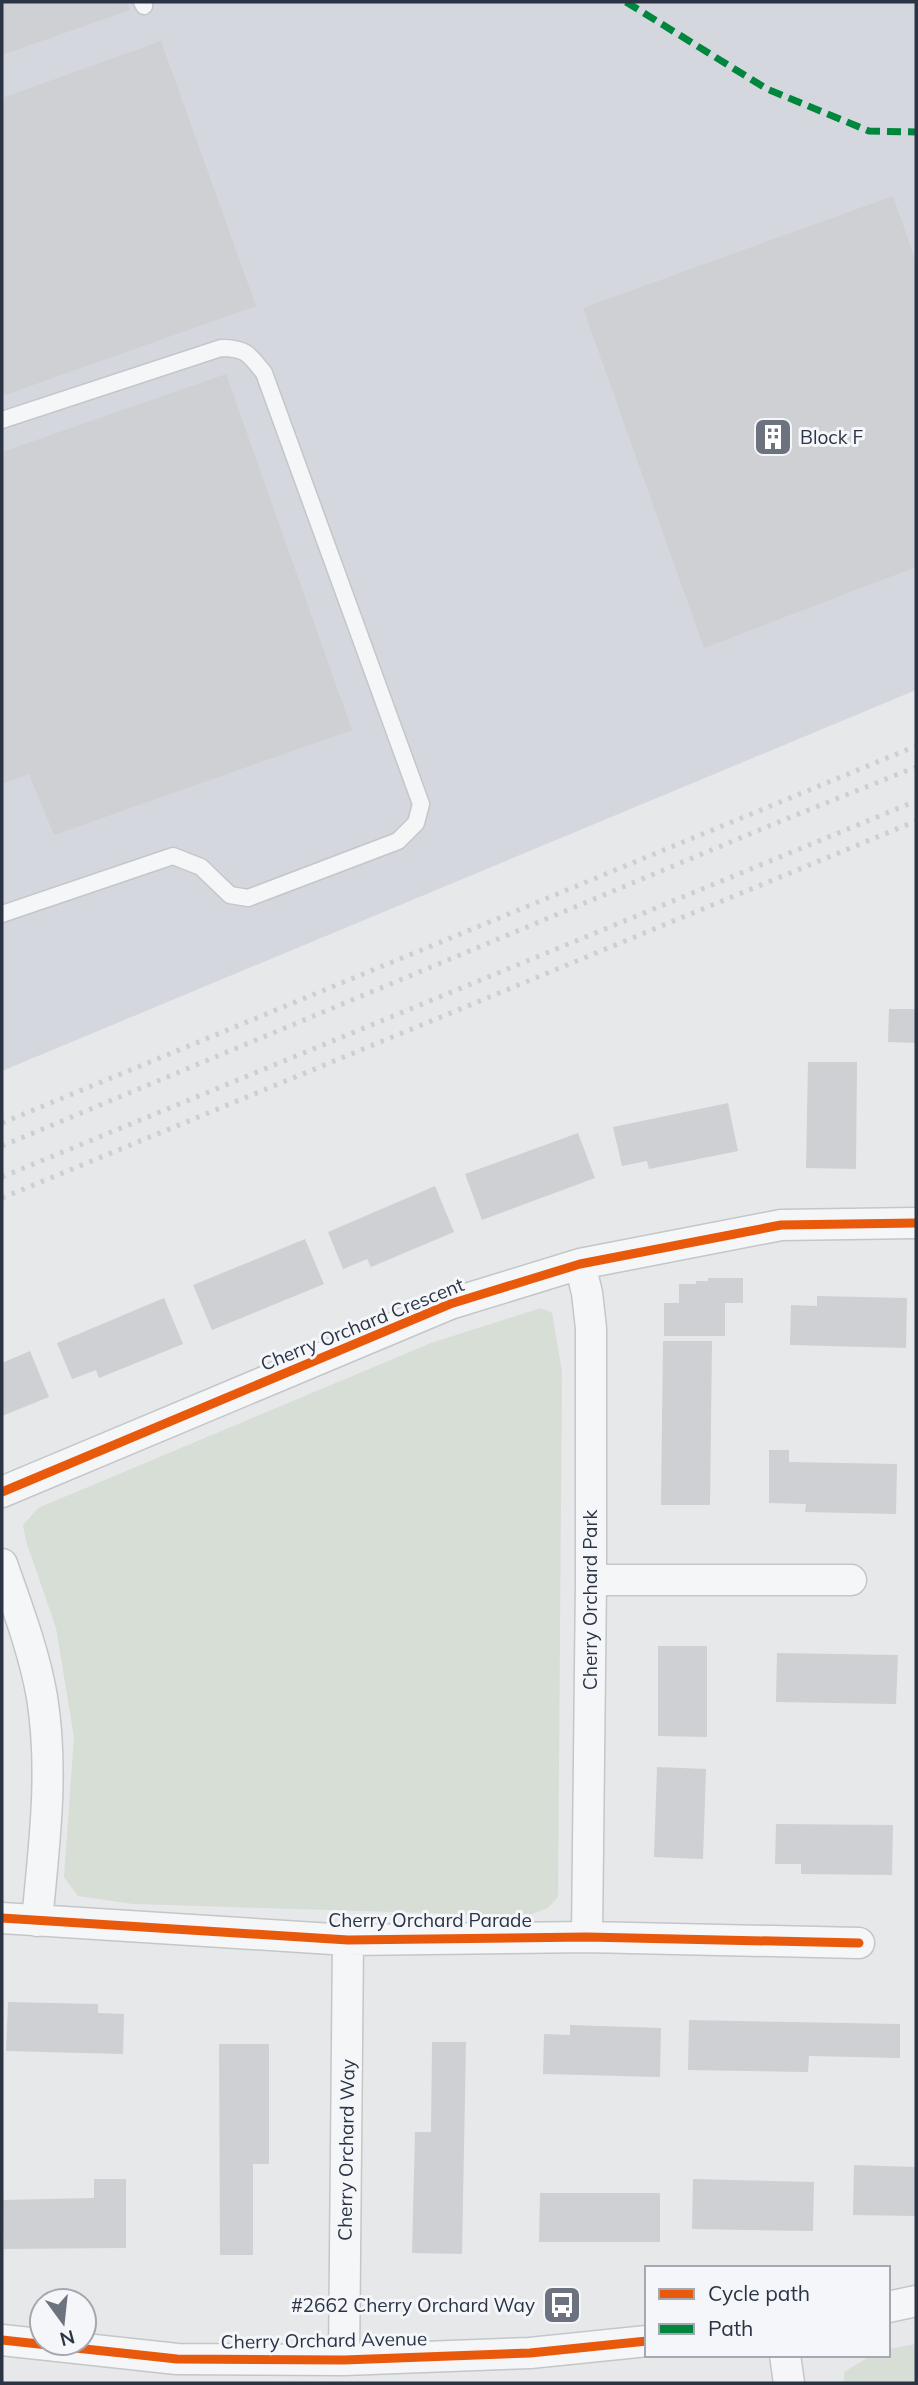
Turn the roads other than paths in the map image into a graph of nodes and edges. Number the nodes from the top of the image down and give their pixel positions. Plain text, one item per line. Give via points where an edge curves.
1 (2, 420) edge
2 (2, 914) edge
3 (916, 1223) edge
4 (580, 1264) junction
5 (2, 1492) edge
6 (2, 1564) edge
7 (591, 1580) junction
8 (851, 1580) dead end
9 (2, 1918) edge
10 (37, 1921) junction
11 (587, 1937) junction
12 (348, 1940) junction
13 (859, 1942) dead end
14 (916, 2301) edge
15 (890, 2306) edge
16 (2, 2340) edge
17 (645, 2342) edge
18 (785, 2357) edge
19 (344, 2360) junction
20 (789, 2383) edge

1 - 2 lane via 221,348 238,348 254,360 264,373 421,804 416,823 398,841 248,898 230,895 201,867 173,856
3 - 4 street, Cherry Orchard Crescent via 781,1225
4 - 5 street, Cherry Orchard Crescent via 450,1304
4 - 7 street, Cherry Orchard Park via 591,1328
6 - 10 street via 30,1646 46,1734 49,1785
7 - 8 street
7 - 11 street, Cherry Orchard Park
9 - 10 street, Cherry Orchard Parade
10 - 12 street, Cherry Orchard Parade
11 - 12 street, Cherry Orchard Parade
11 - 13 street, Cherry Orchard Parade
12 - 19 street, Cherry Orchard Way
14 - 15 street
16 - 19 street, Cherry Orchard Avenue via 177,2359
17 - 19 street, Cherry Orchard Avenue via 530,2353
18 - 20 street

